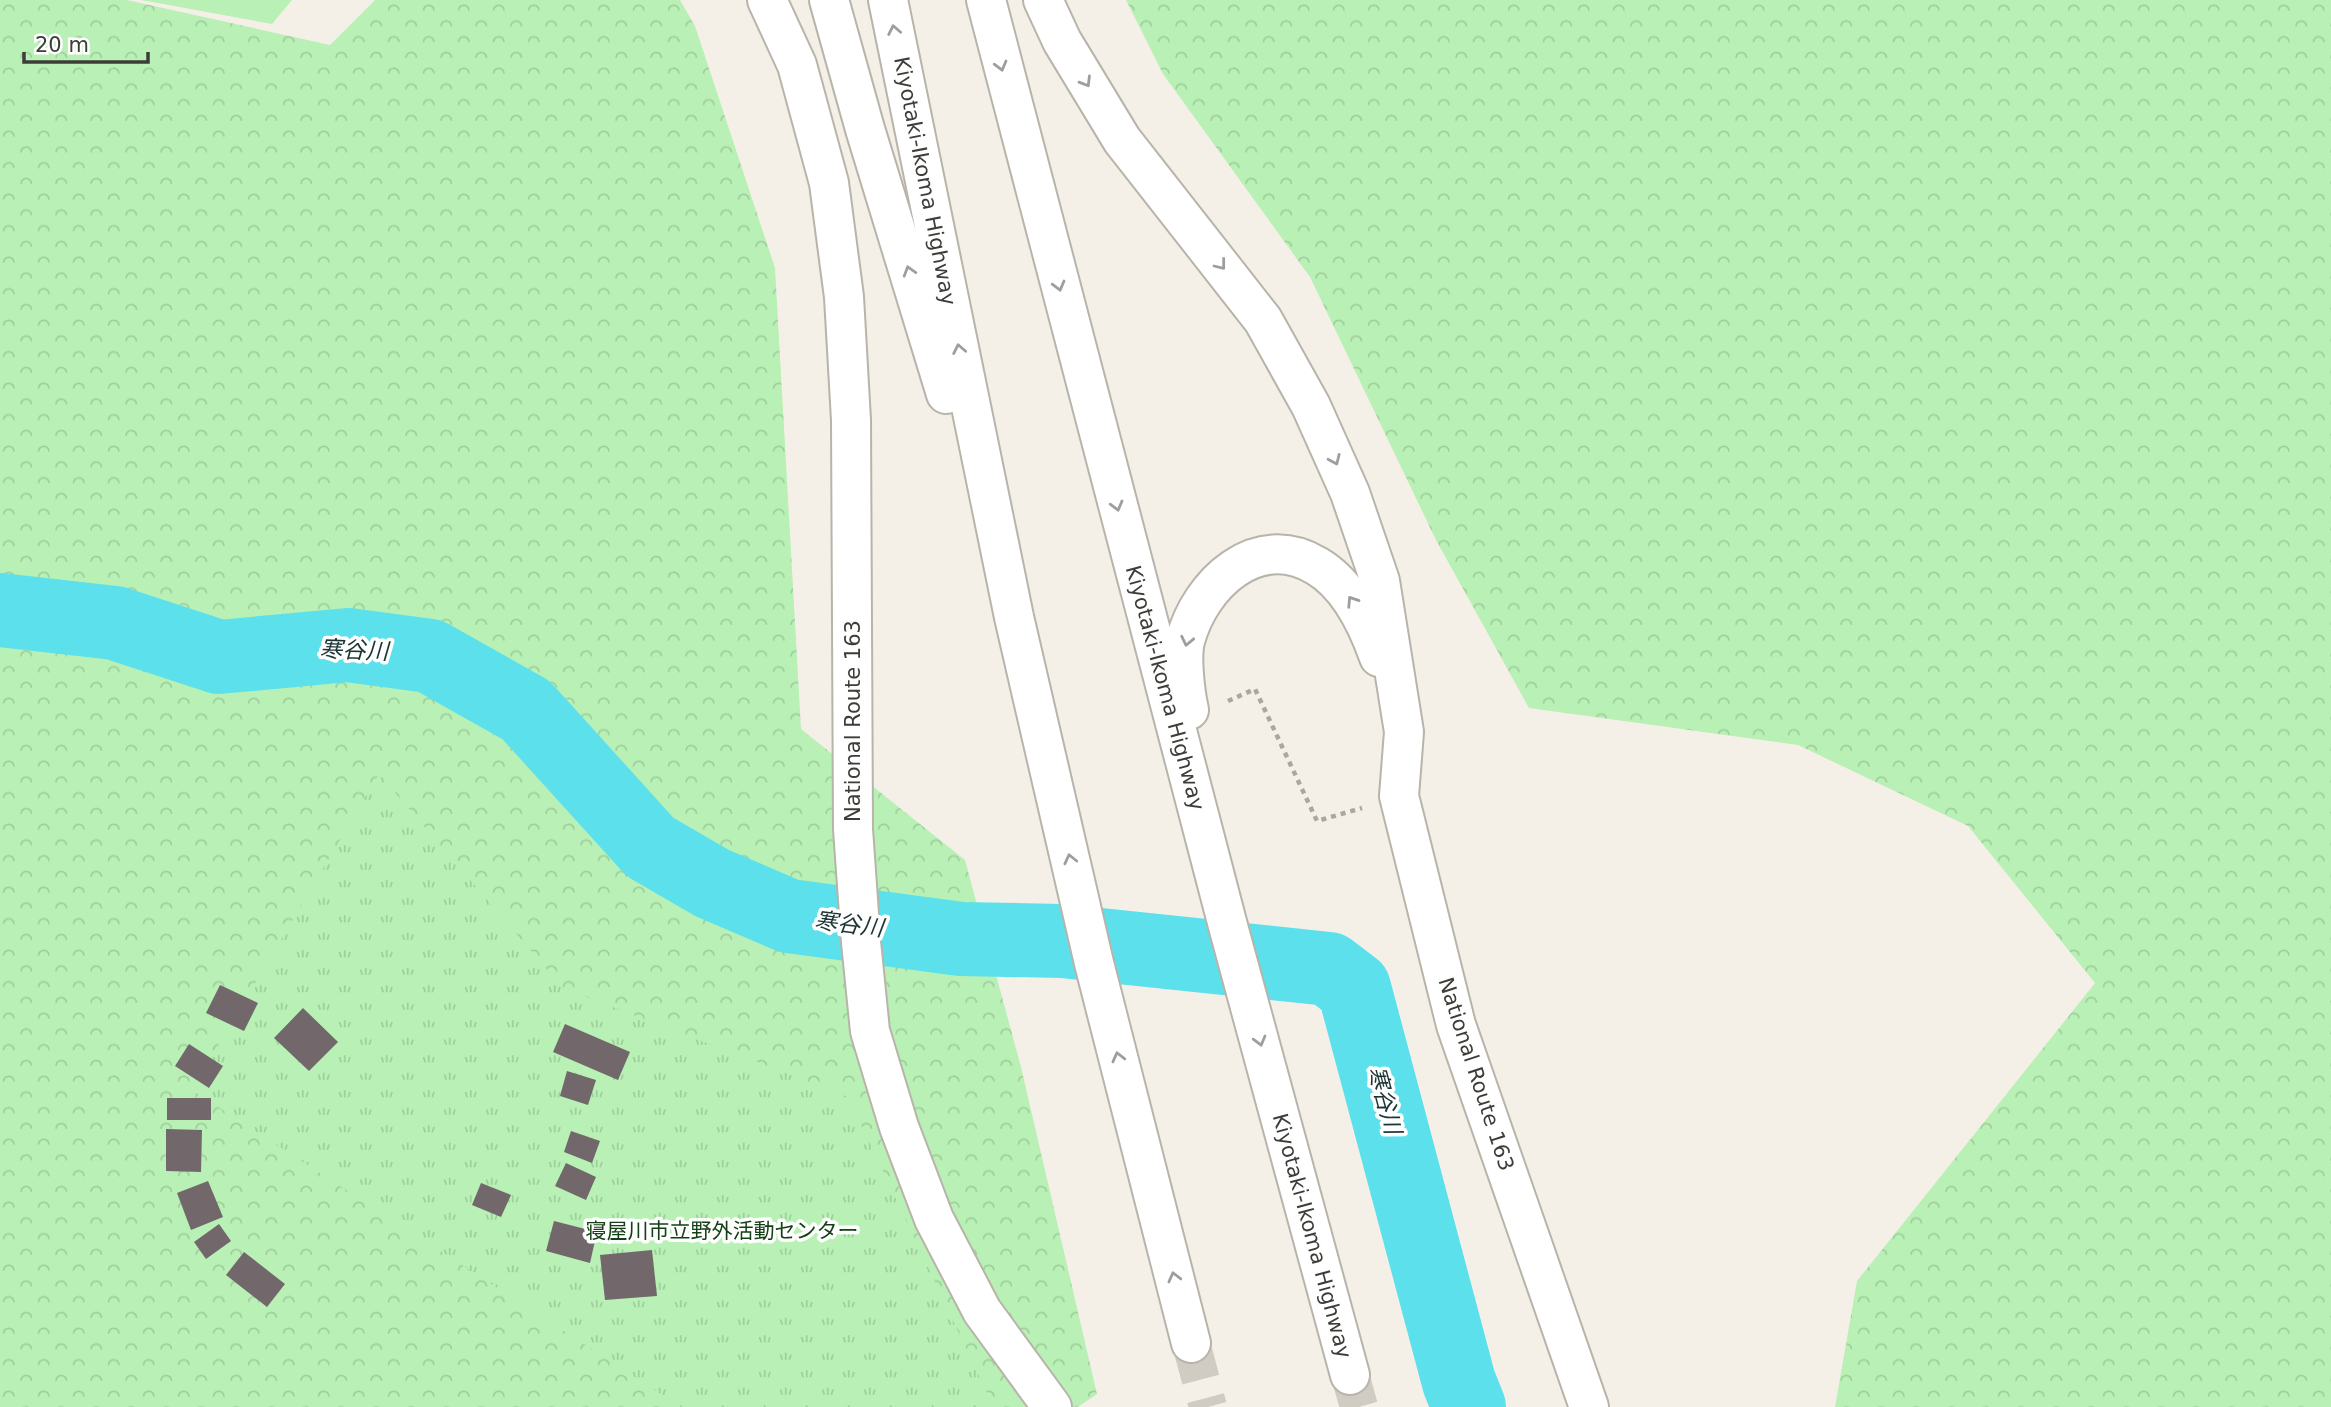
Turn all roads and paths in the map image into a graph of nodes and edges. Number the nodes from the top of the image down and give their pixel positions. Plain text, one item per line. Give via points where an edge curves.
1 (767, 0) edge
2 (830, 0) edge
3 (888, 0) edge
4 (986, 0) edge
5 (1043, 0) edge
6 (1014, 617) junction
7 (1224, 703) dead end
8 (1404, 732) junction
9 (1399, 796) junction
10 (1228, 926) junction
11 (1191, 1343) tunnel mouth
12 (1350, 1375) tunnel mouth
13 (1052, 1407) edge
14 (1589, 1407) edge

1 - 13 highway, National Route 163 via 797,65 829,183 844,297 851,420 853,829 870,1031 934,1219 982,1311
6 -> 2 highway
6 -> 3 highway, Kiyotaki-Ikoma Highway
4 -> 10 highway, Kiyotaki-Ikoma Highway
5 -> 8 highway via 1062,41 1122,140 1264,320 1311,406 1350,493 1380,581
11 -> 6 highway, Kiyotaki-Ikoma Highway via 1094,964
7 - 9 path via 1255,690 1317,821
8 - 9 highway, National Route 163
8 -> 10 highway via 1369,629 1346,591 1316,565 1285,554 1255,557 1224,573 1201,602 1185,642 1185,692
9 - 14 highway, National Route 163 via 1456,1025
10 -> 12 highway, Kiyotaki-Ikoma Highway

